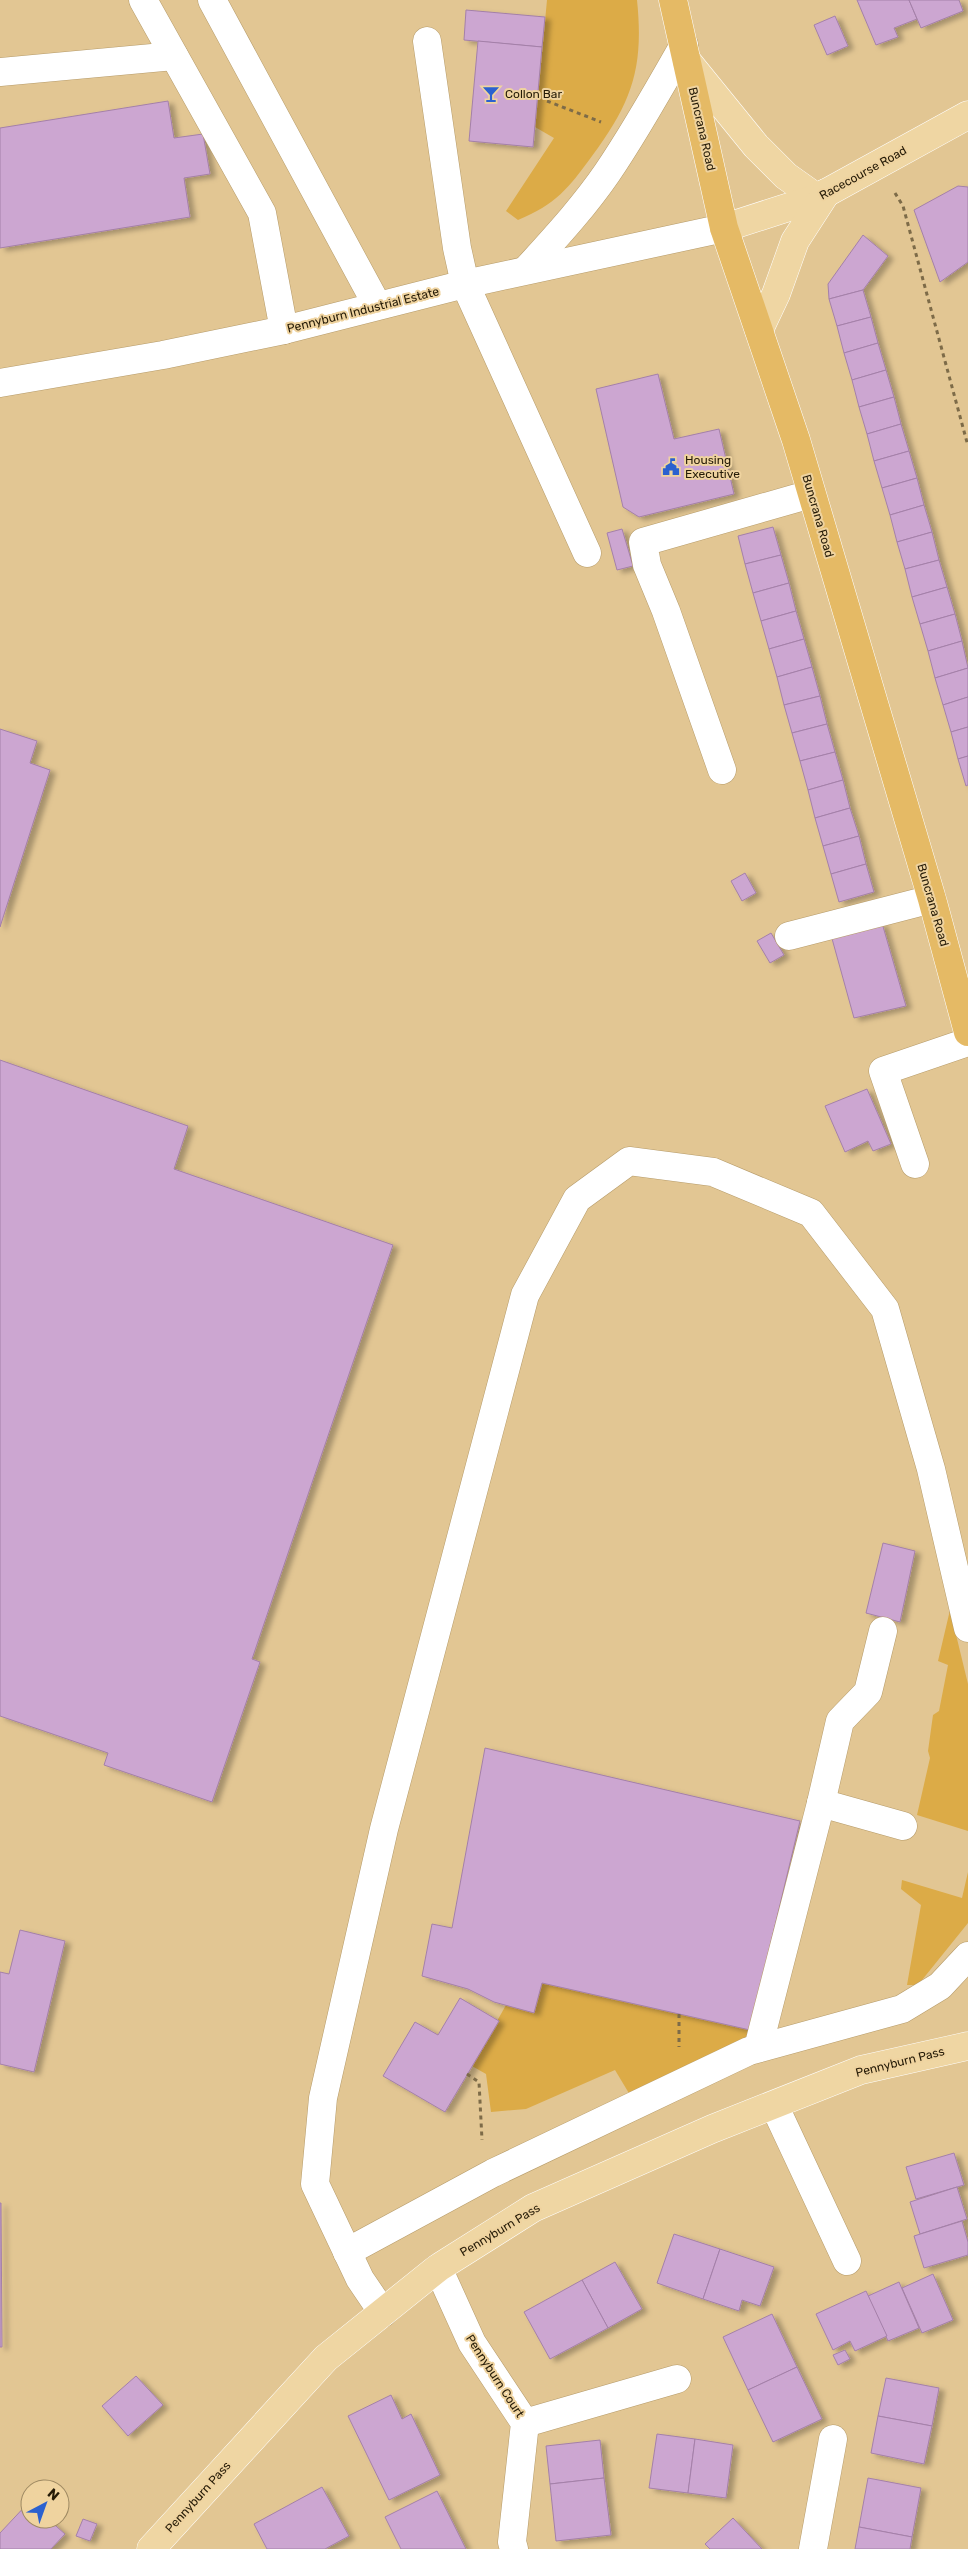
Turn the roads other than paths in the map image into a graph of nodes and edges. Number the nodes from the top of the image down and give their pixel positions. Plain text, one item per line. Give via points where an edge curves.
1 (143, 0) edge
2 (212, 0) edge
3 (673, 0) edge
4 (426, 41) dead end
5 (685, 53) junction
6 (174, 56) junction
7 (0, 72) edge
8 (968, 115) edge
9 (822, 196) junction
10 (724, 228) junction
11 (526, 270) junction
12 (465, 284) junction
13 (377, 305) junction
14 (284, 330) junction
15 (759, 330) junction
16 (0, 383) edge
17 (811, 494) junction
18 (587, 553) dead end
19 (722, 770) dead end
20 (932, 900) junction
21 (789, 936) dead end
22 (968, 1032) edge
23 (968, 1042) edge
24 (915, 1164) dead end
25 (968, 1628) edge
26 (883, 1631) dead end
27 (821, 1803) junction
28 (903, 1826) dead end
29 (968, 1956) edge
30 (968, 2046) edge
31 (758, 2048) junction
32 (774, 2105) junction
33 (347, 2252) junction
34 (847, 2261) dead end
35 (438, 2268) junction
36 (383, 2313) junction
37 (677, 2379) dead end
38 (525, 2423) junction
39 (833, 2439) dead end
40 (151, 2549) edge
41 (514, 2549) edge
42 (813, 2549) edge

1 - 6 street
2 - 13 street
3 - 5 highway, Buncrana Road
4 - 12 street
5 - 9 main road via 756,146 786,176
5 - 10 highway, Buncrana Road
5 - 11 street via 576,214
6 - 7 street
6 - 14 street via 262,213
8 - 9 main road, Racecourse Road
9 - 10 main road, Racecourse Road
9 - 15 main road via 795,241
10 - 11 street, Pennyburn Industrial Estate
10 - 15 highway, Buncrana Road
11 - 12 street, Pennyburn Industrial Estate
12 - 13 street, Pennyburn Industrial Estate
12 - 18 street
13 - 14 street, Pennyburn Industrial Estate
14 - 16 street, Pennyburn Industrial Estate
15 - 17 highway, Buncrana Road
17 - 19 street via 643,542 647,565
17 - 20 highway, Buncrana Road
20 - 21 street
20 - 22 highway, Buncrana Road
23 - 24 street via 882,1072
25 - 33 street via 931,1469 885,1309 811,1213 714,1172 629,1161 576,1199 525,1296 384,1829 323,2098 315,2184
26 - 27 street via 868,1692 840,1722
27 - 28 street
27 - 31 street
29 - 31 street via 940,1986 902,2009
30 - 32 main road, Pennyburn Pass via 861,2070
31 - 33 street via 484,2178
32 - 34 street
32 - 35 main road, Pennyburn Pass via 667,2148 533,2208
33 - 36 street via 360,2280
35 - 36 main road, Pennyburn Pass
35 - 38 street, Pennyburn Court via 472,2343
36 - 40 main road, Pennyburn Pass via 326,2358
37 - 38 street
38 - 41 street, Pennyburn Court via 512,2542
39 - 42 street

